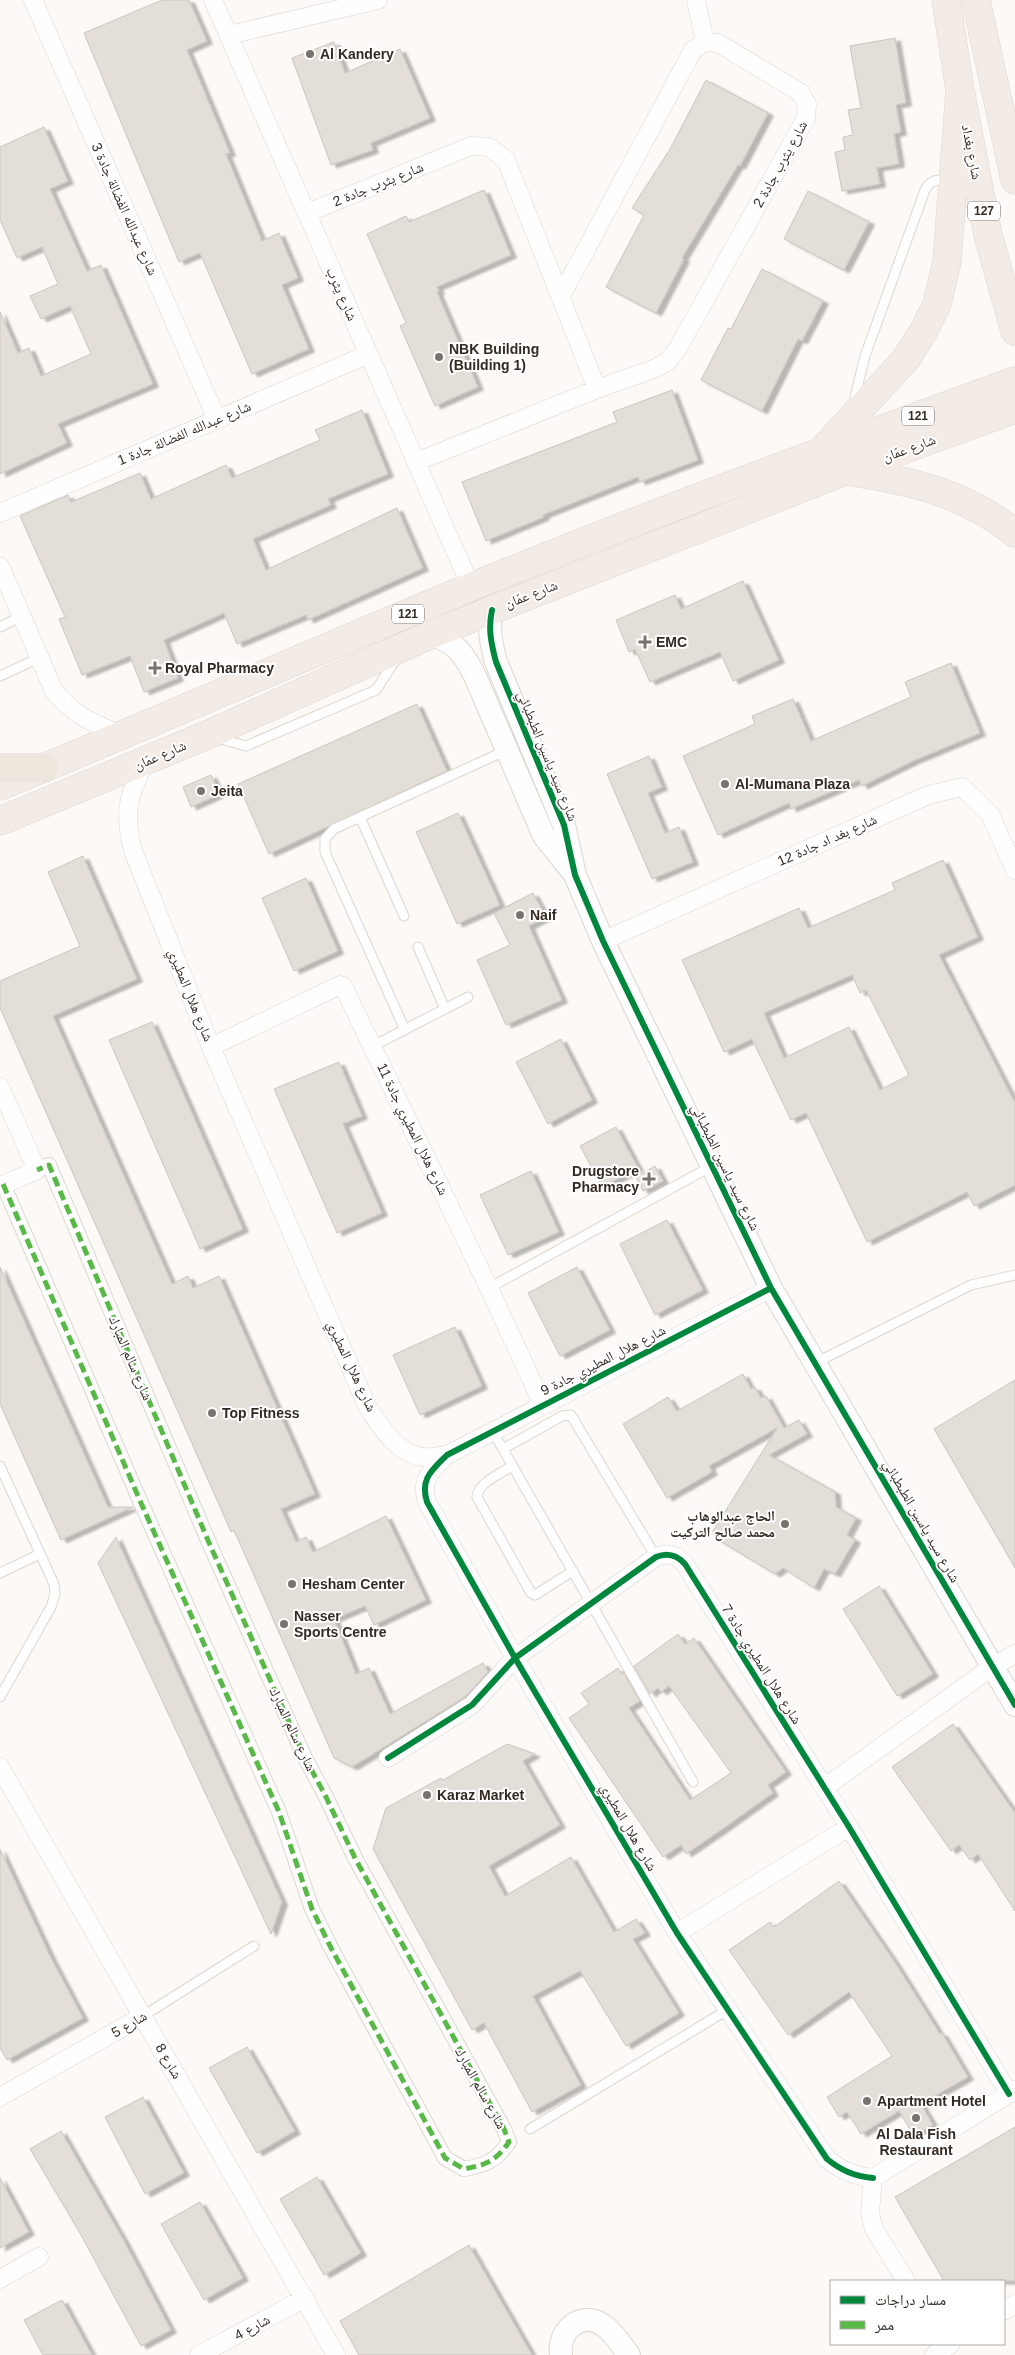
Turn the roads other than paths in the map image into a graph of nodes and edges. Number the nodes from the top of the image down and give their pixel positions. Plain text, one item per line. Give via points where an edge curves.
1 (33, 0) edge
2 (213, 0) edge
3 (378, 0) edge
4 (696, 0) edge
5 (946, 0) edge
6 (976, 0) edge
7 (229, 35) junction
8 (705, 42) junction
9 (960, 90) junction
10 (1009, 136) edge
11 (1015, 180) edge
12 (953, 181) junction
13 (307, 213) junction
14 (561, 296) junction
15 (1015, 331) edge
16 (369, 354) junction
17 (1015, 381) edge
18 (597, 389) junction
19 (1015, 409) edge
20 (217, 419) junction
21 (850, 420) junction
22 (820, 451) junction
23 (416, 462) junction
24 (845, 471) junction
25 (0, 512) edge
26 (1015, 534) edge
27 (1, 573) edge
28 (471, 587) junction
29 (492, 610) junction
30 (22, 616) junction
31 (0, 627) edge
32 (432, 634) junction
33 (39, 658) junction
34 (0, 676) edge
35 (123, 736) junction
36 (507, 750) junction
37 (145, 761) junction
38 (0, 768) edge
39 (44, 768) junction
40 (0, 786) edge
41 (44, 803) junction
42 (360, 818) junction
43 (0, 821) edge
44 (0, 842) edge
45 (1015, 870) edge
46 (575, 875) junction
47 (404, 916) dead end
48 (603, 941) junction
49 (418, 947) dead end
50 (468, 997) dead end
51 (445, 1009) junction
52 (405, 1030) junction
53 (212, 1046) junction
54 (374, 1046) junction
55 (0, 1087) edge
56 (712, 1166) junction
57 (36, 1170) junction
58 (1, 1183) edge
59 (1015, 1275) edge
60 (489, 1288) junction
61 (771, 1288) junction
62 (815, 1363) junction
63 (542, 1405) junction
64 (492, 1430) junction
65 (503, 1449) junction
66 (446, 1455) junction
67 (0, 1466) edge
68 (512, 1466) junction
69 (40, 1554) junction
70 (656, 1557) junction
71 (573, 1571) junction
72 (0, 1573) edge
73 (590, 1604) junction
74 (1015, 1654) edge
75 (515, 1658) junction
76 (992, 1667) junction
77 (0, 1697) edge
78 (1015, 1705) edge
79 (388, 1758) dead end
80 (0, 1767) edge
81 (693, 1782) dead end
82 (824, 1788) junction
83 (849, 1827) junction
84 (677, 1933) junction
85 (254, 1946) dead end
86 (729, 2009) junction
87 (143, 2016) junction
88 (1012, 2092) edge
89 (0, 2097) edge
90 (530, 2129) dead end
91 (873, 2178) junction
92 (38, 2257) dead end
93 (0, 2279) edge
94 (905, 2280) edge
95 (305, 2298) junction
96 (199, 2355) edge
97 (336, 2355) edge
98 (561, 2355) edge
99 (629, 2355) edge

1 - 20 street, شارع عبدالله الفضالة جادة 3
2 - 7 street, شارع يثرب
3 - 7 street
4 - 8 street
5 - 9 main road, شارع بغداد / 127
6 - 10 main road
7 - 13 street, شارع يثرب
8 - 14 street via 693,50
8 - 18 street, شارع يثرب جادة 2 via 718,42 801,93 807,104 806,118 668,361
9 - 12 main road
9 - 15 main road, شارع بغداد / 127 via 988,235
10 - 11 main road
12 - 21 main road via 948,261 937,304 906,359
12 - 21 lane via 934,180 925,190 862,364
13 - 14 street, شارع يثرب جادة 2 via 471,146 490,147 506,160
13 - 16 street, شارع يثرب
14 - 18 street, شارع يثرب جادة 2
16 - 20 street, شارع عبدالله الفضالة جادة 1
16 - 23 street, شارع يثرب
17 - 22 main road, شارع عمّان / 121
18 - 23 street, شارع يثرب جادة 2
19 - 24 main road, شارع عمّان / 121
20 - 25 street, شارع عبدالله الفضالة جادة 1
21 - 22 main road
22 - 28 main road, شارع عمّان / 121
23 - 28 street, شارع يثرب
24 - 26 main road via 903,480 952,495 977,507
24 - 29 main road, شارع عمّان / 121
27 - 30 street
28 - 35 main road, شارع عمّان / 121
29 - 32 main road, شارع عمّان / 121
29 - 46 street, شارع سيد ياسين الطبطبائي via 488,625 496,662 564,825
30 - 31 lane
30 - 33 street
32 - 36 street, شارع سيد ياسين الطبطبائي via 449,641 462,652
32 - 37 main road, شارع عمّان / 121
33 - 34 lane
33 - 35 street via 54,691 68,708
35 - 39 main road, شارع عمّان / 121
36 - 42 lane
36 - 46 street, شارع سيد ياسين الطبطبائي via 544,836
37 - 41 main road, شارع عمّان / 121
37 - 53 street, شارع هلال المطيري via 131,793 127,826 133,851
38 - 39 highway
39 - 40 main road, شارع عمّان / 121
41 - 43 main road, شارع عمّان / 121
41 - 44 main road
42 - 47 lane
42 - 52 lane via 328,833 323,845
45 - 48 street, شارع بغد اد جادة 12 via 990,814 962,787 928,795
46 - 48 street, شارع سيد ياسين الطبطبائي
48 - 56 street, شارع سيد ياسين الطبطبائي
49 - 51 lane
50 - 51 lane
51 - 52 lane
52 - 54 lane
53 - 54 street, شارع هلال المطيري جادة 11 via 340,984
53 - 66 street, شارع هلال المطيري via 368,1408 390,1440 404,1450 422,1457
54 - 60 street, شارع هلال المطيري جادة 11
55 - 57 street
56 - 60 lane
56 - 61 street, شارع سيد ياسين الطبطبائي
57 - 58 street
57 - 58 street, شارع سالم المبارك via 49,1165 210,1545 305,1758 355,1858 506,2135 509,2142 501,2154 486,2165 464,2169 446,2158 330,1946 303,1888 279,1812
59 - 62 lane via 971,1285
60 - 63 street, شارع هلال المطيري جادة 11
61 - 62 street, شارع سيد ياسين الطبطبائي
61 - 63 street, شارع هلال المطيري جادة 9
62 - 76 street, شارع سيد ياسين الطبطبائي
63 - 64 street, شارع هلال المطيري جادة 9
64 - 65 lane
64 - 66 street, شارع هلال المطيري جادة 9
65 - 68 lane
65 - 70 lane via 571,1414
66 - 75 street, شارع هلال المطيري via 424,1484 427,1502
67 - 69 lane
68 - 71 lane
68 - 71 lane via 481,1486 477,1497 531,1594 535,1595
69 - 72 lane
69 - 77 lane via 54,1584 55,1594 51,1607
70 - 73 street
70 - 82 street, شارع هلال المطيري جادة 7 via 672,1555 685,1564
71 - 73 lane
73 - 75 street
73 - 81 lane
74 - 76 street
75 - 79 street via 472,1705
75 - 84 street, شارع هلال المطيري
76 - 78 street, شارع سيد ياسين الطبطبائي
76 - 82 street
80 - 87 street, شارع 8
82 - 83 street, شارع هلال المطيري جادة 7
83 - 84 street
83 - 88 street, شارع هلال المطيري جادة 7
84 - 86 street, شارع هلال المطيري
85 - 87 lane, شارع 5
86 - 90 lane
86 - 91 street, شارع هلال المطيري via 827,2159 840,2170
87 - 89 street, شارع 5
87 - 95 street, شارع 8
88 - 91 street
91 - 94 street via 870,2212 874,2229
92 - 93 street
95 - 96 street, شارع 4
95 - 97 street, شارع 8
98 - 99 street via 565,2331 574,2323 586,2320 605,2326

